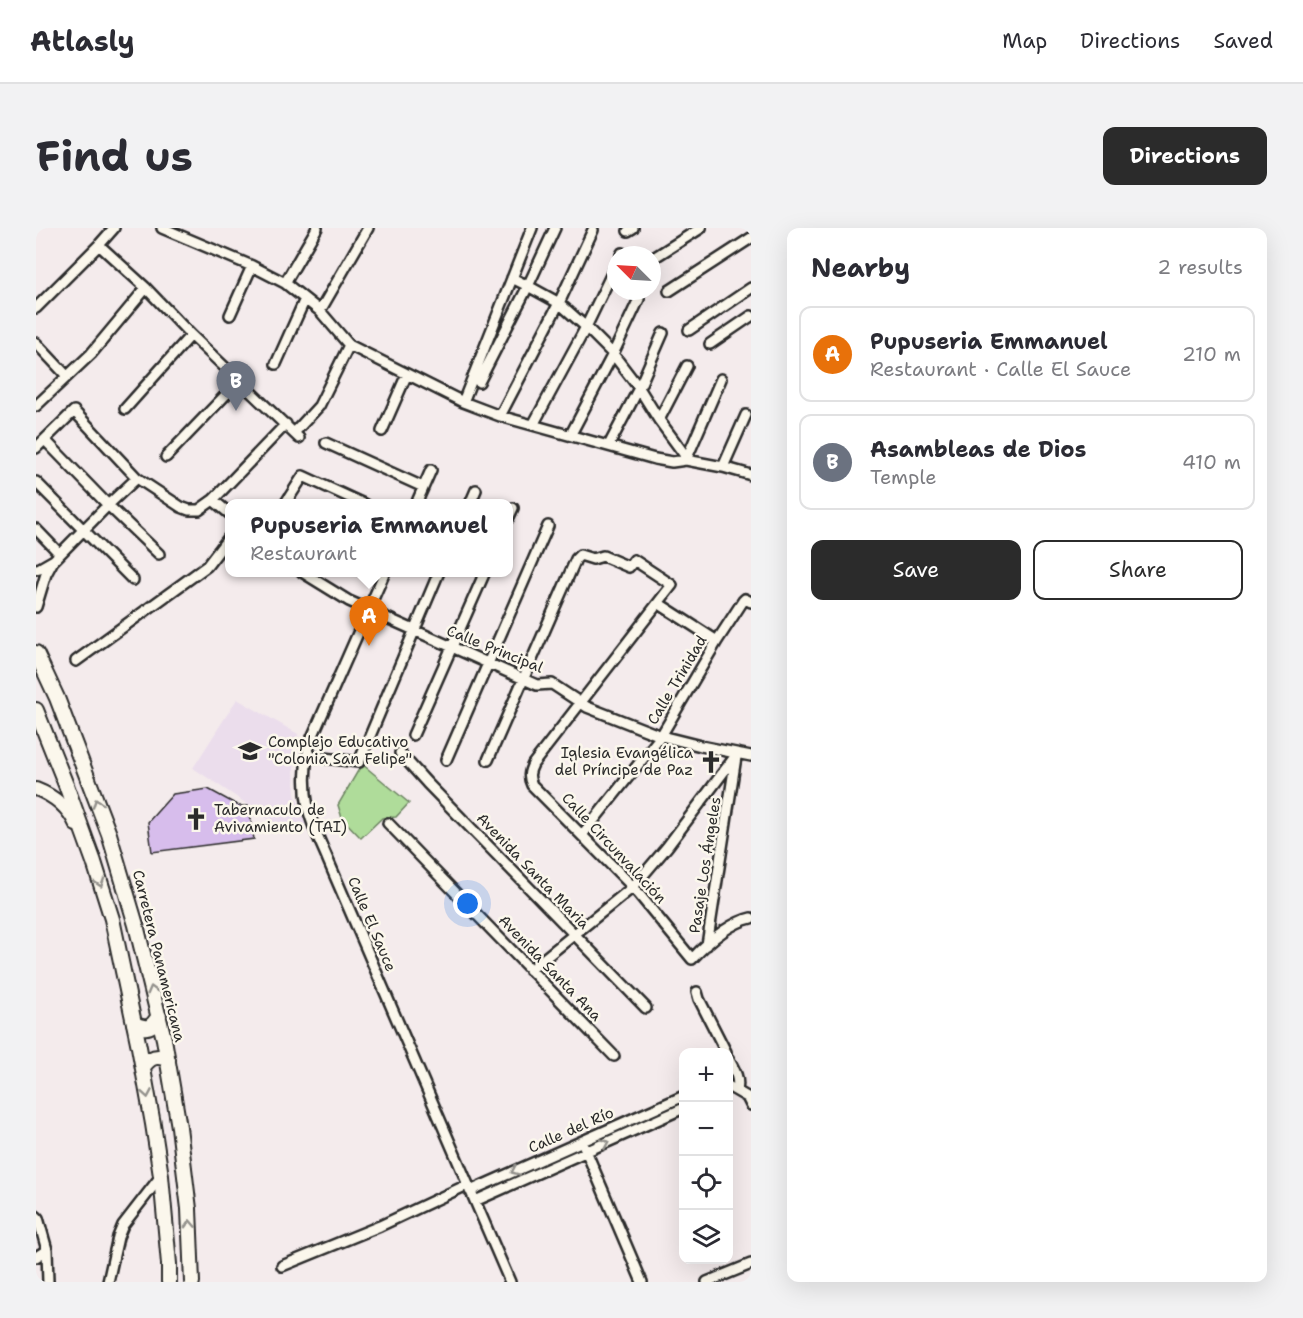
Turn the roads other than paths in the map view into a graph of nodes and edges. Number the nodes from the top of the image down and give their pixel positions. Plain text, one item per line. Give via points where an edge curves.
1 (114, 228) edge
2 (162, 228) edge
3 (191, 228) edge
4 (317, 228) edge
5 (368, 228) edge
6 (532, 228) edge
7 (555, 228) edge
8 (701, 228) edge
9 (593, 230) dead end
10 (184, 236) junction
11 (751, 238) edge
12 (99, 245) junction
13 (661, 253) edge
14 (252, 266) junction
15 (512, 278) junction
16 (285, 283) junction
17 (607, 284) edge
18 (528, 286) junction
19 (146, 288) junction
20 (751, 288) edge
21 (669, 291) dead end
22 (305, 299) junction
23 (639, 300) edge
24 (559, 303) junction
25 (36, 308) edge
26 (320, 311) junction
27 (230, 315) dead end
28 (751, 316) edge
29 (586, 327) junction
30 (689, 330) dead end
31 (663, 333) dead end
32 (191, 335) junction
33 (36, 344) edge
34 (710, 344) dead end
35 (349, 345) junction
36 (613, 354) junction
37 (276, 364) dead end
38 (687, 366) dead end
39 (407, 374) junction
40 (67, 376) junction
41 (721, 379) dead end
42 (239, 381) junction
43 (479, 382) dead end
44 (639, 388) junction
45 (463, 402) junction
46 (36, 406) edge
47 (125, 409) dead end
48 (746, 415) dead end
49 (500, 416) junction
50 (659, 420) junction
51 (286, 424) junction
52 (533, 425) junction
53 (382, 431) dead end
54 (571, 434) junction
55 (45, 440) junction
56 (675, 442) junction
57 (326, 443) dead end
58 (609, 445) junction
59 (36, 448) edge
60 (166, 457) dead end
61 (664, 460) junction
62 (686, 460) junction
63 (723, 467) junction
64 (431, 470) dead end
65 (751, 475) edge
66 (137, 478) junction
67 (36, 482) edge
68 (423, 487) junction
69 (476, 490) dead end
70 (288, 499) edge
71 (353, 499) edge
72 (418, 499) edge
73 (472, 499) edge
74 (213, 500) junction
75 (108, 505) junction
76 (225, 510) edge
77 (548, 526) dead end
78 (36, 529) edge
79 (83, 531) junction
80 (225, 543) edge
81 (159, 554) dead end
82 (57, 557) junction
83 (36, 569) edge
84 (309, 577) edge
85 (383, 577) edge
86 (438, 577) edge
87 (483, 577) edge
88 (133, 580) dead end
89 (751, 602) edge
90 (658, 603) junction
91 (36, 607) edge
92 (368, 610) junction
93 (414, 631) junction
94 (717, 641) junction
95 (451, 648) junction
96 (36, 653) edge
97 (75, 661) dead end
98 (488, 663) junction
99 (524, 679) junction
100 (579, 702) junction
101 (36, 710) edge
102 (413, 735) dead end
103 (661, 736) junction
104 (400, 753) dead end
105 (737, 754) junction
106 (307, 756) junction
107 (751, 756) edge
108 (446, 760) dead end
109 (488, 760) dead end
110 (36, 789) edge
111 (388, 824) dead end
112 (582, 835) junction
113 (94, 862) junction
114 (633, 887) junction
115 (751, 918) edge
116 (574, 934) junction
117 (707, 945) junction
118 (531, 969) junction
119 (697, 992) dead end
120 (646, 1008) dead end
121 (159, 1016) junction
122 (134, 1024) junction
123 (724, 1048) edge
124 (614, 1056) dead end
125 (168, 1060) junction
126 (143, 1067) junction
127 (733, 1067) edge
128 (733, 1088) edge
129 (733, 1090) edge
130 (679, 1098) edge
131 (751, 1105) edge
132 (679, 1110) edge
133 (582, 1141) junction
134 (587, 1151) junction
135 (161, 1176) junction
136 (469, 1188) junction
137 (475, 1201) junction
138 (36, 1216) edge
139 (47, 1250) junction
140 (36, 1257) edge
141 (751, 1264) edge
142 (282, 1266) dead end
143 (48, 1282) edge
144 (108, 1282) edge
145 (169, 1282) edge
146 (192, 1282) edge
147 (510, 1282) edge
148 (642, 1282) edge
149 (707, 1282) edge

1 - 12 street
2 - 10 street
3 - 10 street
4 - 16 street
5 - 26 street
6 - 15 street
7 - 18 street
8 - 13 street
9 - 24 street
10 - 14 street
11 - 21 street
12 - 19 street
12 - 25 street
14 - 16 street
14 - 27 street
15 - 18 street
15 - 45 street
16 - 22 street
17 - 29 street
18 - 24 street
18 - 43 street
19 - 32 street
19 - 40 street via 91,354
20 - 30 street
22 - 26 street
22 - 37 street
23 - 36 street
24 - 29 street
24 - 49 street
26 - 35 street
28 - 34 street
29 - 36 street
29 - 52 street
31 - 44 street
32 - 42 street
32 - 47 street
33 - 40 street
35 - 39 street
35 - 51 street via 319,406 297,436
36 - 44 street
36 - 54 street
38 - 50 street
39 - 45 street
39 - 53 street
40 - 46 street
41 - 62 street
42 - 51 street
42 - 60 street
44 - 50 street
44 - 58 street
45 - 49 street
48 - 63 street
49 - 52 street
50 - 56 street
51 - 74 street
52 - 54 street
54 - 58 street
55 - 59 street
55 - 66 street via 74,411
55 - 75 street
56 - 61 street
56 - 62 street
57 - 68 street
58 - 61 street
61 - 62 street
62 - 63 street
63 - 65 street
64 - 68 street
66 - 74 street via 189,510 199,510
66 - 75 street
67 - 79 street
68 - 72 street
69 - 73 street
70 - 71 street via 303,476
74 - 76 street
75 - 79 street
75 - 81 street
77 - 98 street
78 - 82 street
79 - 82 street
79 - 88 street
80 - 97 street via 207,566
82 - 83 street
82 - 91 street via 46,574
84 - 92 street, Calle Principal
85 - 92 street, Calle El Sauce
86 - 93 street
87 - 95 street
89 - 94 street, Calle Trinidad via 742,601
90 - 94 street
90 - 99 street, Calle Circunvalación via 672,585 634,560 629,567 603,556 593,559 580,555
90 - 100 street, Calle Circunvalación
92 - 93 street, Calle Principal
92 - 106 street, Calle El Sauce via 312,736
93 - 95 street, Calle Principal
93 - 106 street via 359,762
94 - 103 street, Calle Trinidad
95 - 98 street, Calle Principal
95 - 102 street
121 -> 96 highway, Carretera Panamericana via 111,840
98 - 99 street, Calle Principal
98 - 108 street
99 - 100 street, Calle Principal via 540,686 552,684
99 - 109 street
100 - 103 street, Calle Principal
100 - 112 street, Calle Circunvalación via 532,764 529,778
101 - 113 highway
103 - 105 street, Calle Principal
103 - 112 street, Calle Trinidad
104 - 116 street, Avenida Santa Maria
105 - 107 street, Calle Principal
105 - 114 street
105 - 117 street, Pasaje Los Ángeles
106 - 136 street, Calle El Sauce via 308,807 315,829
110 - 113 main road via 67,809
111 - 118 street, Avenida Santa Ana
112 - 114 street, Calle Circunvalación
113 -> 122 highway via 112,919
114 - 116 street
114 - 117 street, Calle Circunvalación via 692,959
115 - 117 street, Calle Circunvalación via 740,921
116 - 118 street
116 - 120 street, Avenida Santa Maria
118 - 124 street, Avenida Santa Ana
119 - 123 street
121 - 122 highway via 145,1028
121 - 125 highway, Carretera Panamericana
122 - 126 highway
125 - 126 highway via 152,1058
146 -> 125 highway, Carretera Panamericana via 189,1209
126 -> 135 highway
127 - 128 street via 738,1082
129 - 131 street via 747,1097
130 - 133 street, Calle del Río
134 -> 132 street, Calle del Río
133 - 134 street
133 -> 136 street, Calle del Río
134 - 137 street, Calle del Río
134 - 148 street
135 - 144 street via 123,1225
135 - 145 highway
136 - 137 street, Calle El Sauce
136 - 142 street, Calle del Río
137 - 147 street, Calle El Sauce
138 - 139 street
139 - 140 street
139 - 143 street
141 - 149 street

